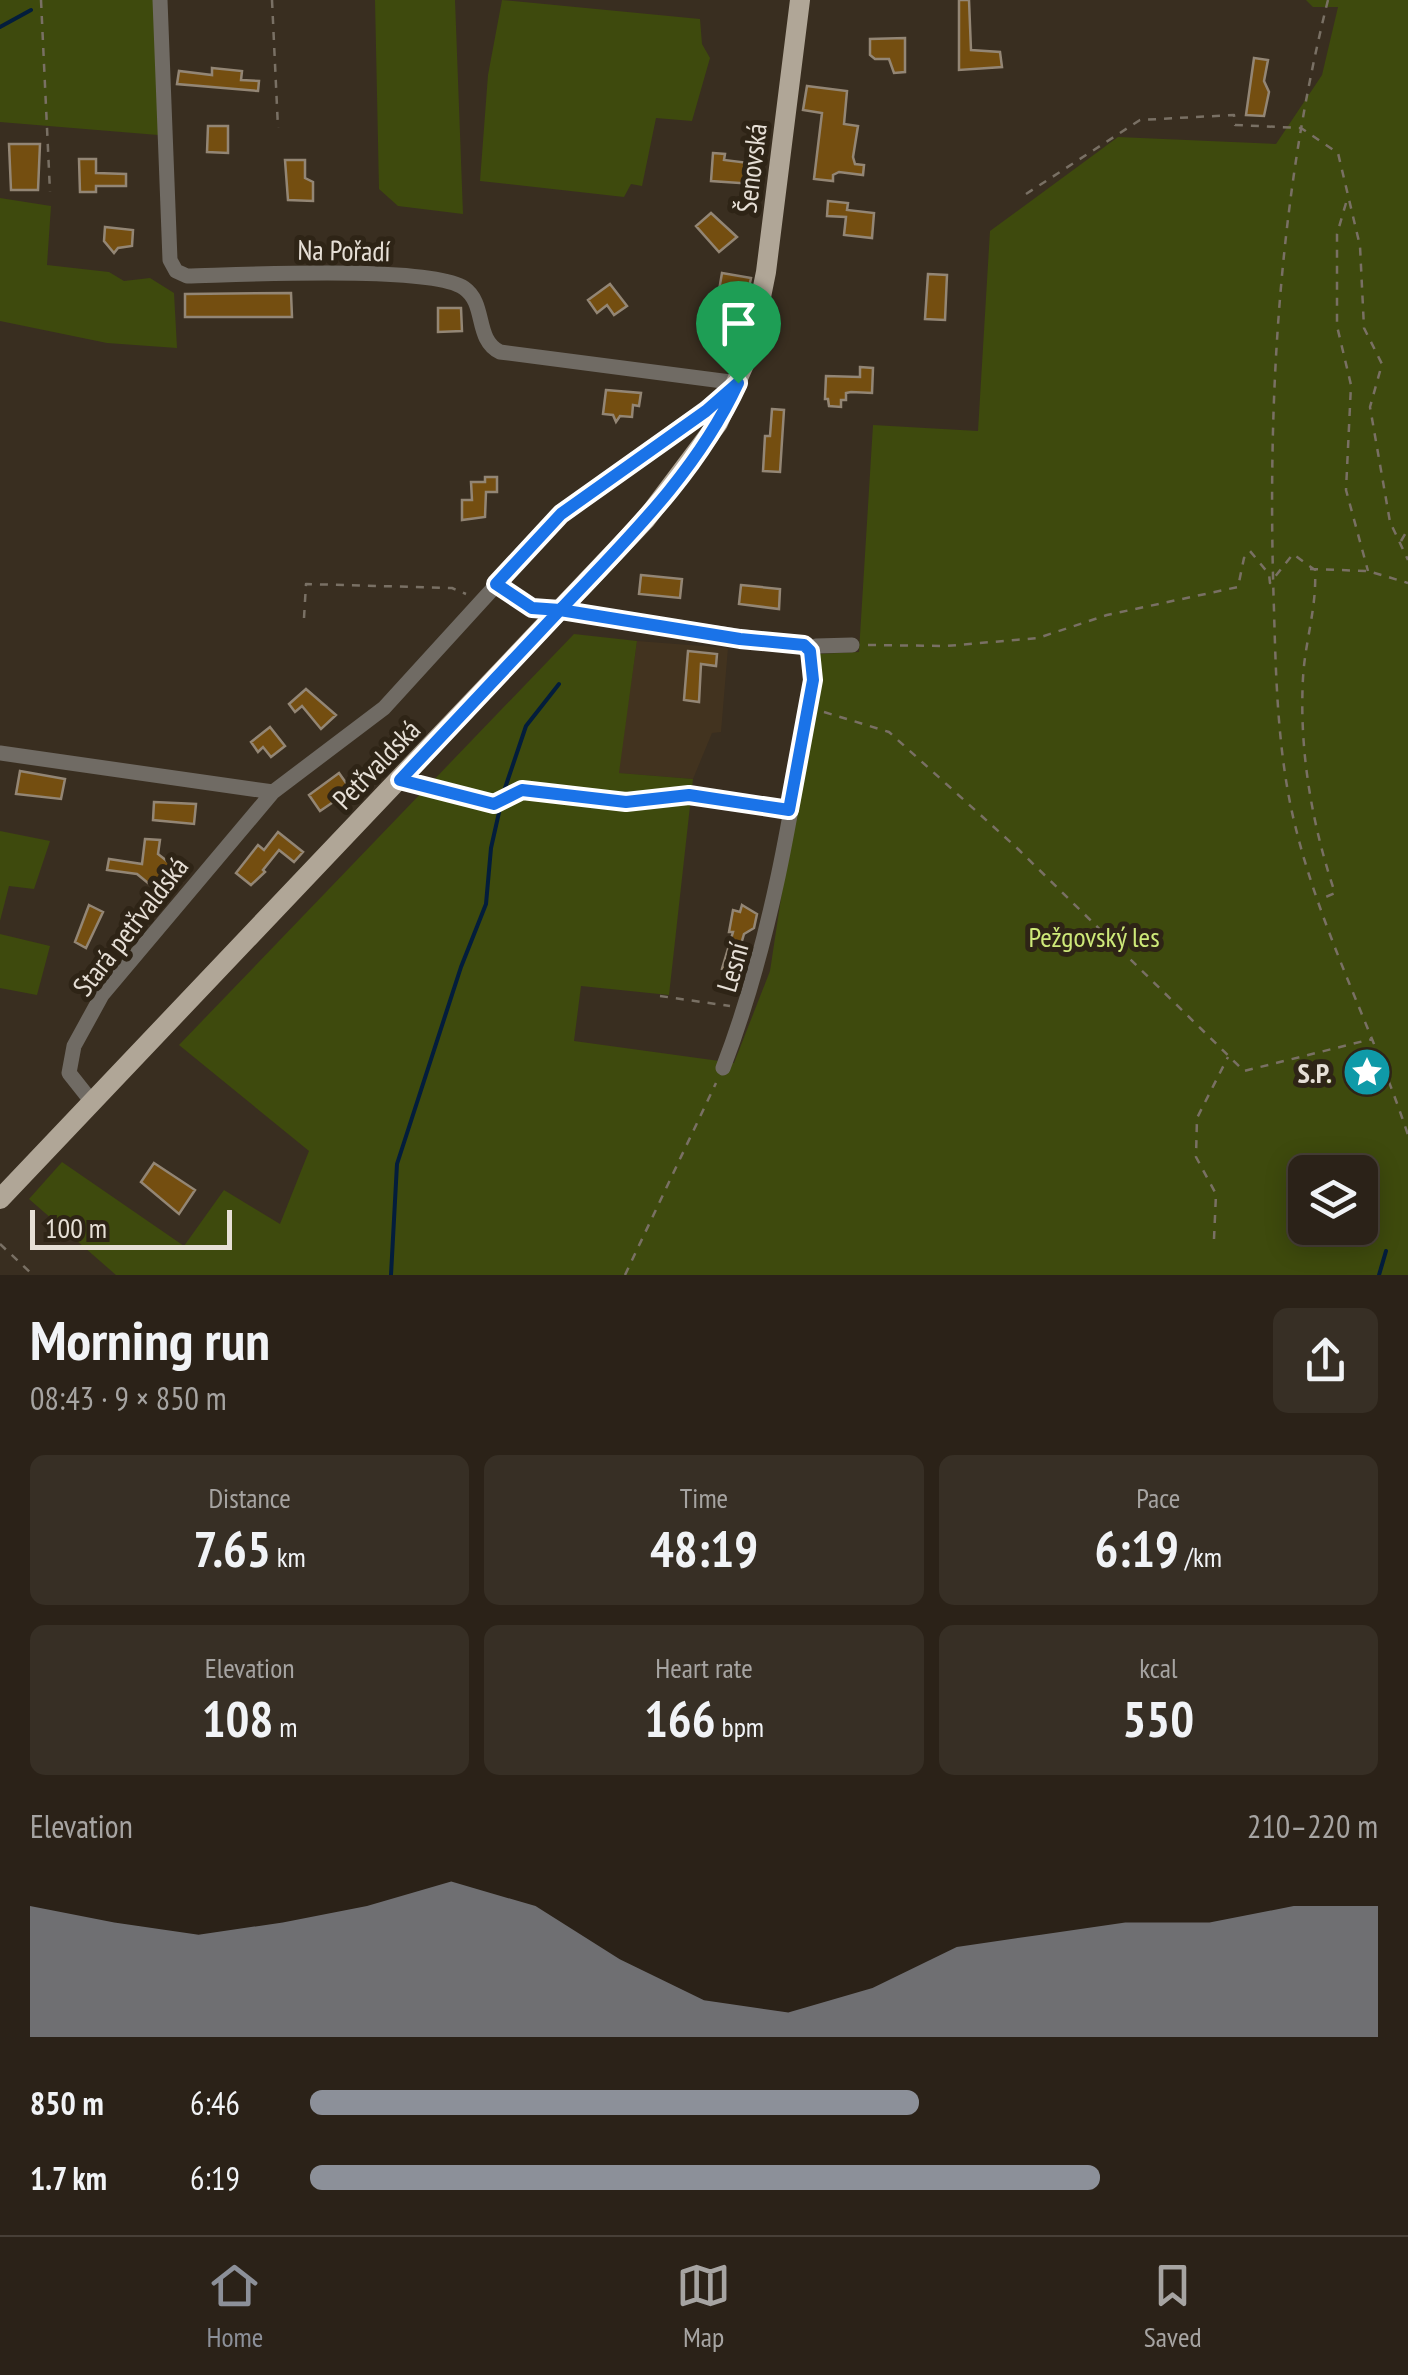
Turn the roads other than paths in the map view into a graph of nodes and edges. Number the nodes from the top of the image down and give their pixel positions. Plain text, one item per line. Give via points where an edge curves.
1 (160, 0) edge
2 (800, 0) edge
3 (752, 341) joint
4 (738, 383) junction
5 (496, 584) junction
6 (560, 610) junction
7 (852, 645) road end
8 (810, 651) junction
9 (0, 752) edge
10 (400, 780) junction
11 (273, 792) junction
12 (789, 810) junction
13 (723, 1068) road end
14 (92, 1102) junction
15 (0, 1198) edge

1 - 4 street, Na Pořadí via 170,260 176,271 445,278 468,290 484,337 500,352
2 - 3 main road, Šenovská
3 - 4 main road, Petřvaldská
4 - 5 street, Stará petřvaldská via 561,514
4 - 6 main road, Petřvaldská via 718,424 669,492
5 - 6 street via 532,608
5 - 11 street, Stará petřvaldská via 384,708
6 - 8 street
6 - 10 main road, Petřvaldská
7 - 8 street
8 - 12 street, Lesní via 814,664
9 - 11 street
10 - 12 street via 494,804 522,790 626,802 689,795
10 - 14 main road, Petřvaldská
11 - 14 street, Stará petřvaldská via 102,995 74,1046 69,1073
12 - 13 street, Lesní via 771,921
14 - 15 main road, Petřvaldská

